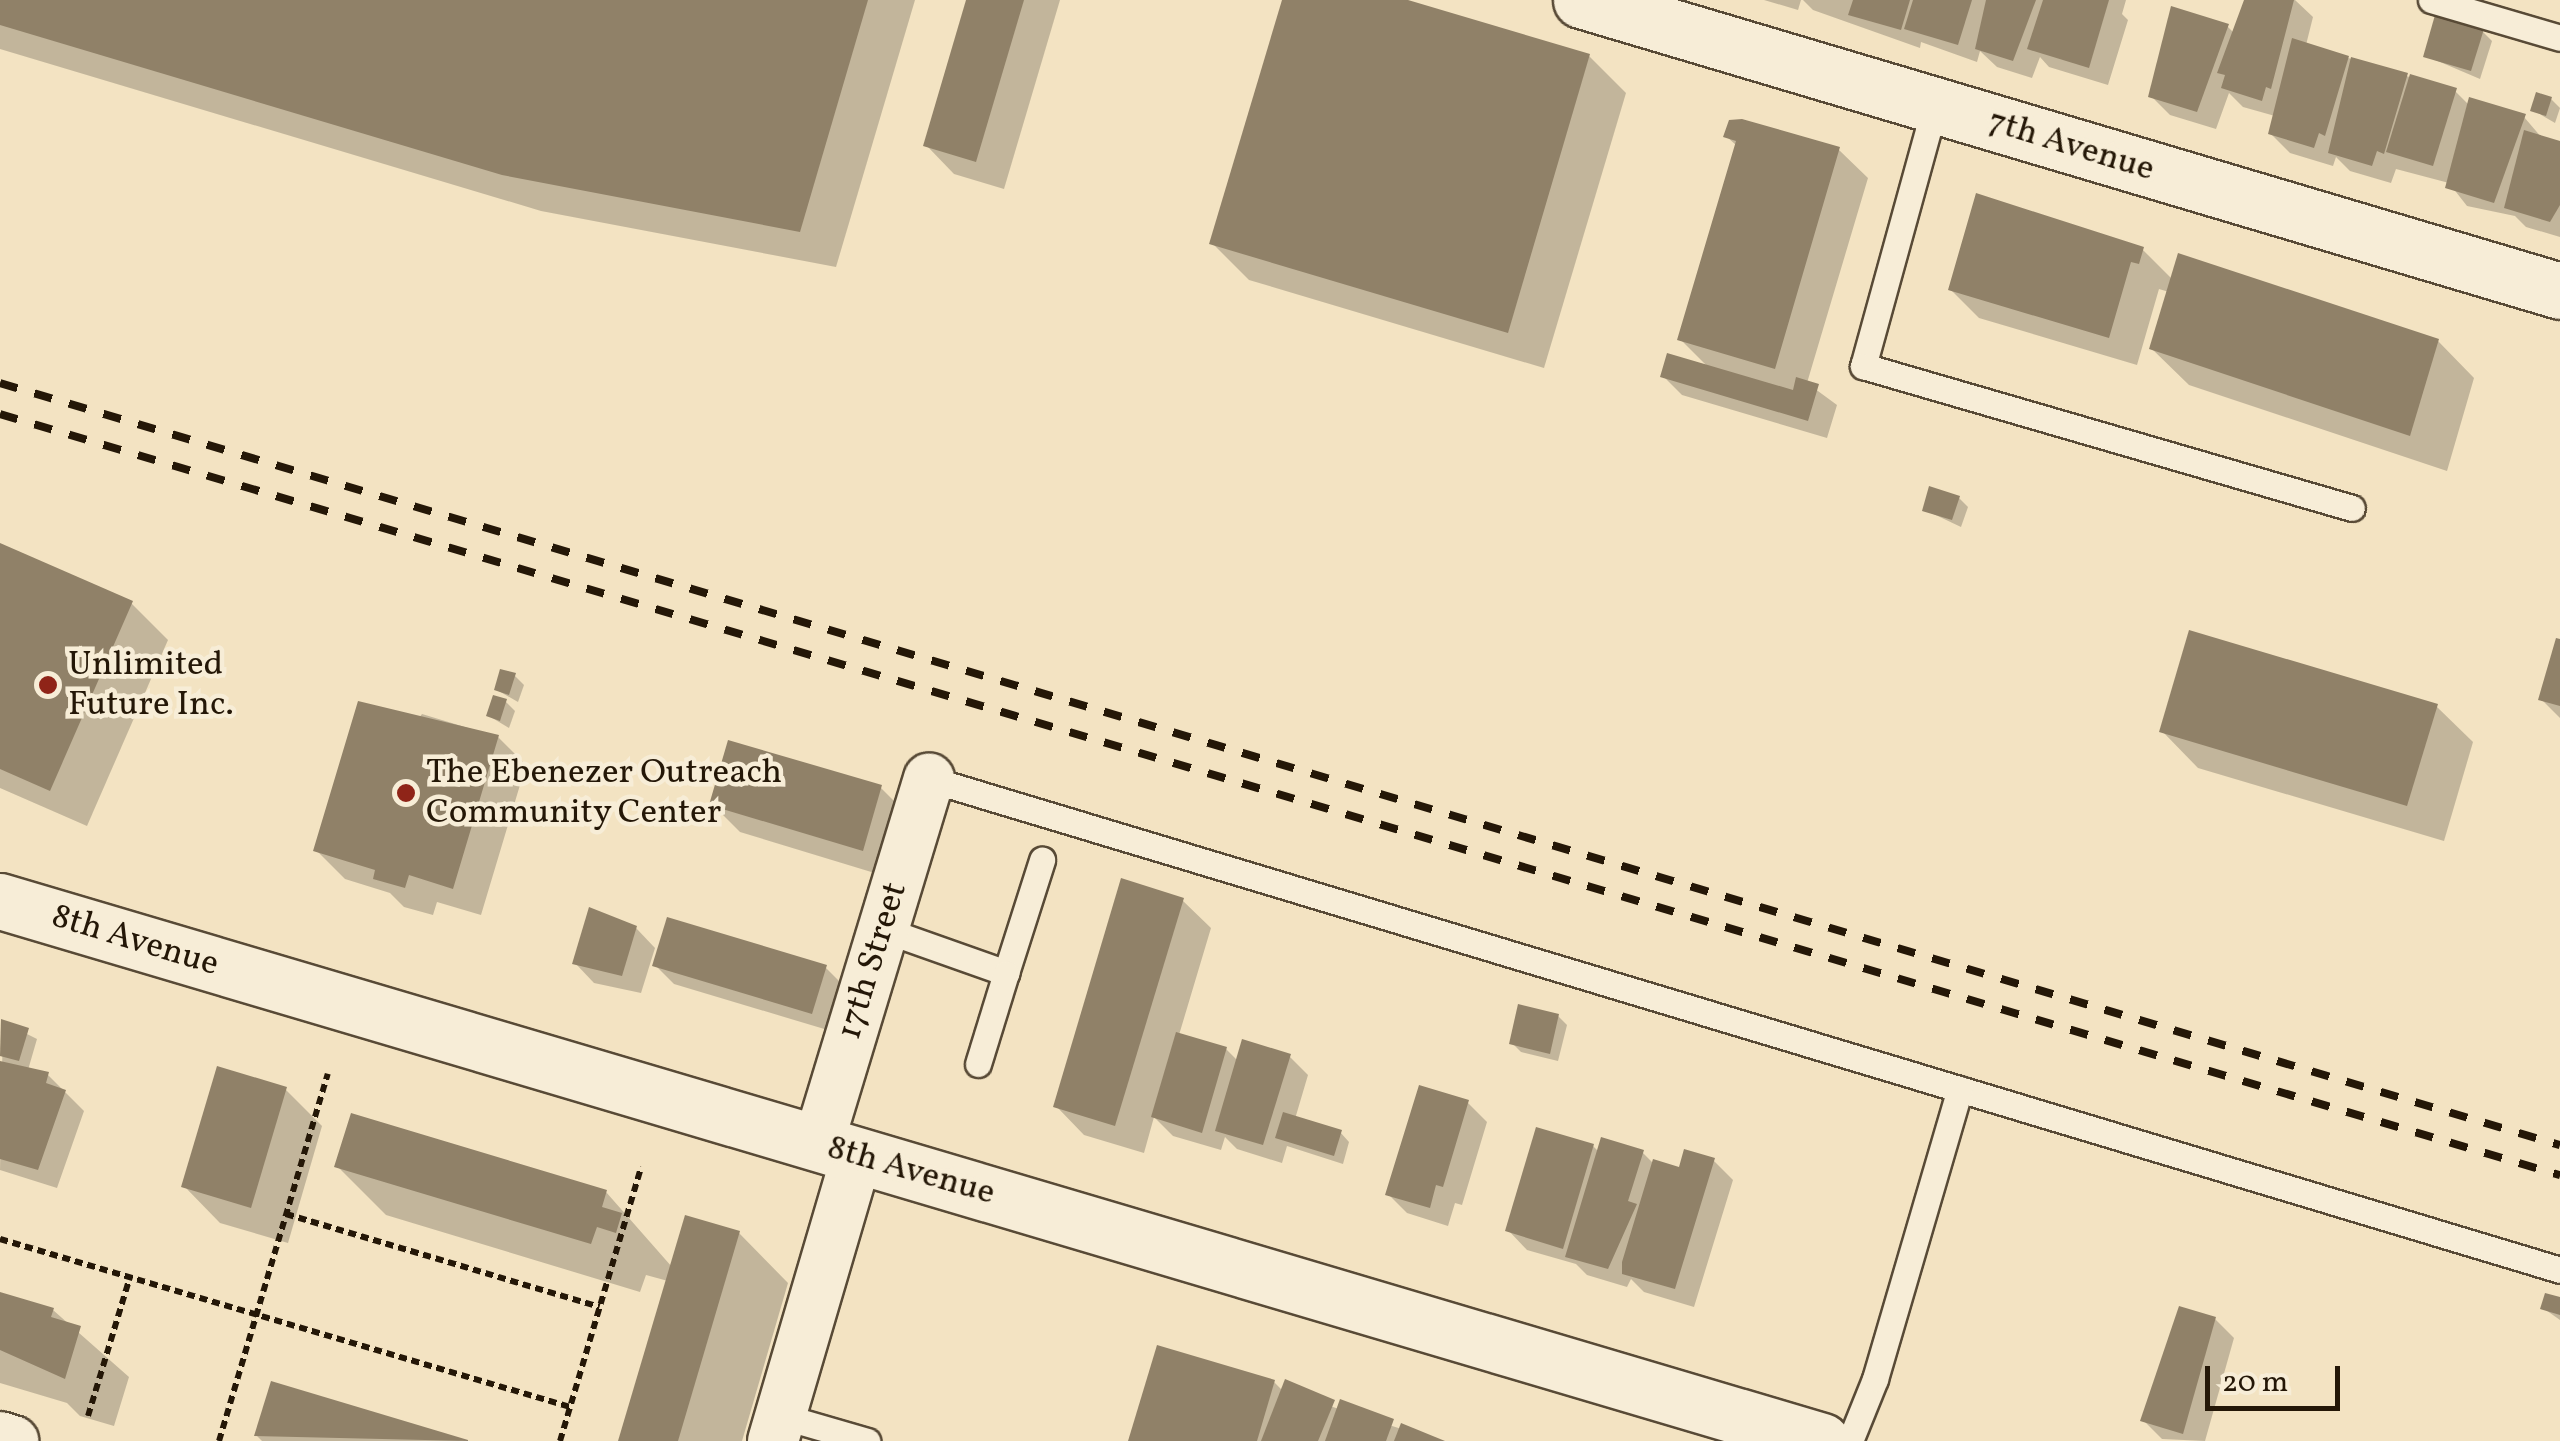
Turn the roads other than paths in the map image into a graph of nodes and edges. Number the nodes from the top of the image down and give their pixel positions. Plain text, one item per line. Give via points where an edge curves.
1 (1582, 0) edge
2 (2431, 0) edge
3 (2560, 38) edge
4 (1935, 105) junction
5 (2560, 291) edge
6 (2352, 508) dead end
7 (929, 779) joint
8 (1042, 860) dead end
9 (0, 901) edge
10 (882, 929) junction
11 (1006, 973) junction
12 (978, 1064) dead end
13 (1960, 1089) junction
14 (838, 1149) junction
15 (2560, 1270) edge
16 (777, 1428) edge
17 (0, 1437) edge
18 (13, 1441) edge
19 (866, 1441) edge
20 (1822, 1441) edge
21 (1850, 1441) edge

1 - 4 main road, 7th Avenue
2 - 3 lane
4 - 5 main road, 7th Avenue
4 - 6 lane via 1862,366
7 - 10 street, 17th Street
7 - 13 lane
8 - 11 lane
9 - 14 main road, 8th Avenue
10 - 11 lane
10 - 14 street, 17th Street
11 - 12 lane
13 - 15 lane
13 - 21 lane via 1875,1378
14 - 16 street, 17th Street
14 - 20 main road, 8th Avenue
16 - 19 lane
17 - 18 street

